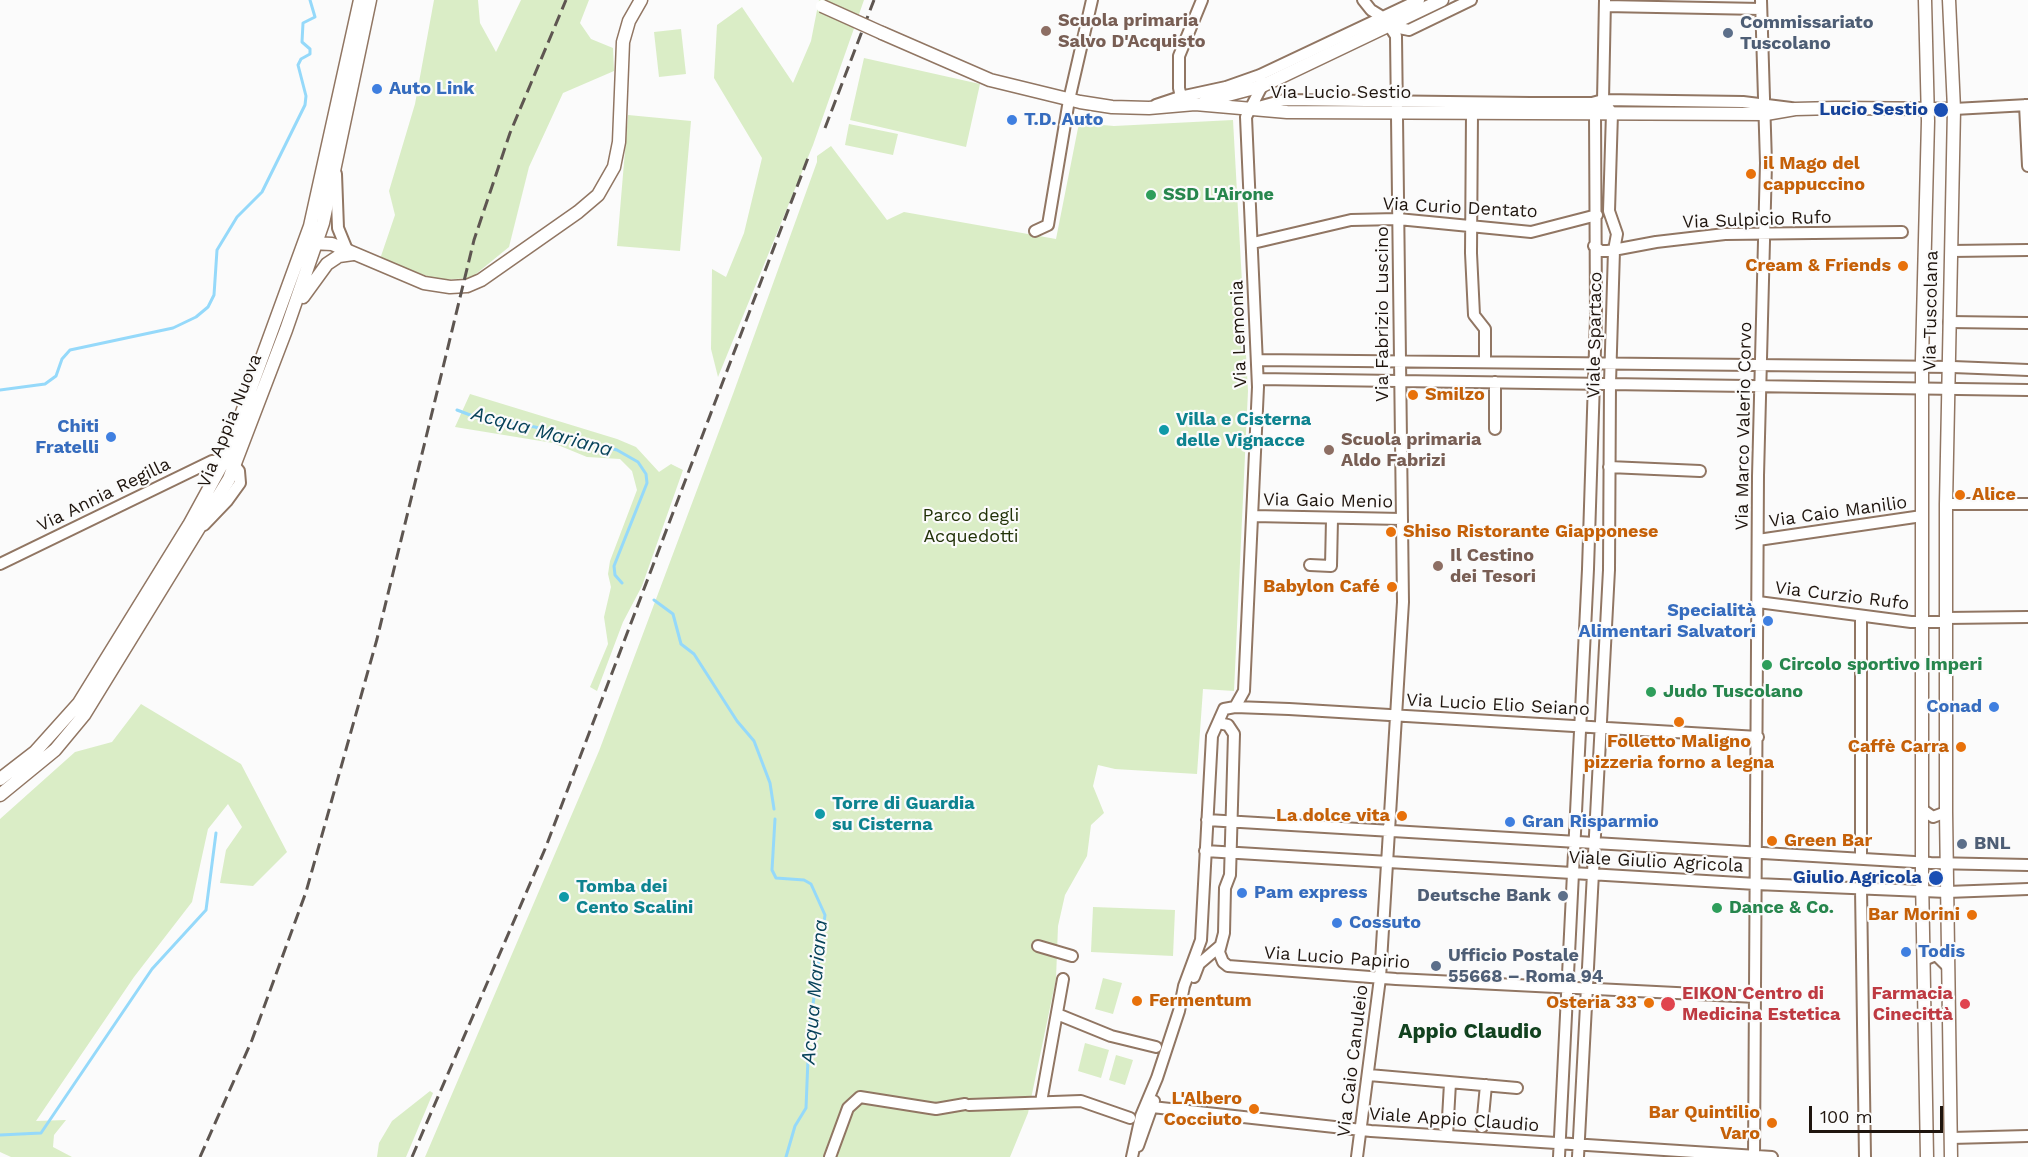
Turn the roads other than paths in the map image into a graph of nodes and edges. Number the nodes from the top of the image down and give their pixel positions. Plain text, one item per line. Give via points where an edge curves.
1 (360, 0) edge
2 (370, 0) edge
3 (641, 0) edge
4 (1092, 0) edge
5 (1203, 0) edge
6 (1363, 0) edge
7 (1419, 0) edge
8 (1442, 0) edge
9 (1471, 0) edge
10 (1925, 0) edge
11 (1949, 0) edge
12 (818, 3) edge
13 (1605, 3) edge
14 (1761, 4) edge
15 (1387, 22) junction
16 (1261, 81) junction
17 (1070, 100) junction
18 (1374, 100) junction
19 (1603, 100) junction
20 (1186, 101) junction
21 (1743, 102) junction
22 (2027, 105) edge
23 (1392, 107) junction
24 (1766, 109) junction
25 (1928, 109) junction
26 (1954, 109) junction
27 (1247, 110) junction
28 (1584, 110) junction
29 (1472, 112) junction
30 (1612, 113) junction
31 (1751, 113) junction
32 (336, 166) junction
33 (2028, 166) edge
34 (1609, 211) junction
35 (1593, 216) junction
36 (1398, 219) junction
37 (1470, 227) junction
38 (1035, 231) dead end
39 (1902, 232) dead end
40 (1765, 234) junction
41 (317, 242) junction
42 (1253, 243) junction
43 (1594, 246) junction
44 (304, 247) junction
45 (1614, 250) junction
46 (2028, 250) edge
47 (1951, 251) junction
48 (350, 252) junction
49 (1949, 322) junction
50 (2028, 323) edge
51 (286, 330) junction
52 (1257, 360) junction
53 (1399, 360) junction
54 (1485, 362) junction
55 (1593, 364) junction
56 (1611, 364) junction
57 (1761, 366) junction
58 (1922, 367) junction
59 (1948, 367) junction
60 (2028, 370) edge
61 (1258, 380) junction
62 (1399, 381) junction
63 (1495, 382) junction
64 (1592, 383) junction
65 (1610, 383) junction
66 (1761, 387) junction
67 (1922, 387) junction
68 (1948, 387) junction
69 (2028, 390) edge
70 (1495, 429) dead end
71 (230, 462) junction
72 (1609, 468) junction
73 (1700, 471) dead end
74 (1946, 504) junction
75 (2028, 504) edge
76 (1253, 516) junction
77 (1922, 516) junction
78 (1332, 519) junction
79 (1402, 519) junction
80 (1758, 540) junction
81 (0, 564) edge
82 (1310, 565) dead end
83 (1587, 580) junction
84 (1608, 580) junction
85 (1758, 602) junction
86 (1861, 616) junction
87 (2028, 617) edge
88 (1946, 620) junction
89 (1922, 622) junction
90 (1235, 707) junction
91 (1396, 715) junction
92 (1218, 723) junction
93 (1580, 727) junction
94 (1601, 728) junction
95 (1758, 737) junction
96 (0, 779) edge
97 (0, 795) edge
98 (1923, 810) junction
99 (1946, 812) junction
100 (1208, 820) junction
101 (1232, 822) junction
102 (1389, 833) junction
103 (1574, 843) junction
104 (1595, 844) junction
105 (1205, 851) junction
106 (1231, 853) junction
107 (1757, 853) junction
108 (1861, 859) junction
109 (1387, 861) junction
110 (1923, 862) junction
111 (1947, 864) junction
112 (2028, 865) edge
113 (1573, 874) junction
114 (1593, 875) junction
115 (1756, 884) junction
116 (1861, 889) junction
117 (2028, 889) edge
118 (1922, 892) junction
119 (1947, 892) junction
120 (1201, 940) junction
121 (1038, 946) dead end
122 (1220, 946) junction
123 (1072, 956) dead end
124 (1924, 960) junction
125 (1947, 966) junction
126 (1380, 978) junction
127 (1063, 980) dead end
128 (1568, 988) junction
129 (1588, 989) junction
130 (1756, 997) junction
131 (1179, 1011) junction
132 (1057, 1014) junction
133 (1156, 1047) dead end
134 (1368, 1076) junction
135 (1157, 1078) junction
136 (1450, 1083) junction
137 (1486, 1085) junction
138 (1517, 1088) dead end
139 (1041, 1102) junction
140 (1152, 1107) junction
141 (1140, 1117) junction
142 (1482, 1128) dead end
143 (1362, 1130) junction
144 (1447, 1136) junction
145 (2028, 1136) edge
146 (1951, 1138) junction
147 (1560, 1144) junction
148 (1578, 1145) junction
149 (830, 1157) edge
150 (1132, 1157) edge
151 (1358, 1157) edge
152 (1559, 1157) edge
153 (1578, 1157) edge
154 (1754, 1157) edge
155 (1772, 1157) edge
156 (1865, 1157) edge
157 (1927, 1157) edge
158 (1951, 1157) edge

1 - 44 main road, Via Appia Nuova
2 - 32 main road, Via Appia Nuova
3 - 48 main road via 628,21 623,42 617,154 609,179 593,200 469,286 424,283
4 - 17 street
5 - 20 street via 1179,56
6 - 15 street
7 - 15 street
8 - 15 main road
9 - 15 street via 1409,30
10 - 25 main road, Via Tuscolana
11 - 26 main road, Via Tuscolana
12 - 17 main road, bridge via 981,77
13 - 14 street
13 - 19 street
14 - 24 street, Via Marco Valerio Corvo
15 - 16 main road
15 - 23 street, Via Fabrizio Luscino via 1396,36
16 - 20 main road
16 - 27 street
17 - 20 main road via 1149,108
17 - 38 street via 1048,225
18 - 23 street
18 - 23 street, Via Lucio Sestio
18 - 27 street, Via Lucio Sestio via 1284,100
19 - 21 street, Via Lucio Sestio
19 - 28 street
19 - 28 street, Via Lucio Sestio
19 - 30 street
20 - 27 main road
21 - 24 street, Via Lucio Sestio
21 - 31 street
22 - 26 street
22 - 33 street
23 - 27 main road, Via Lucio Sestio
23 - 28 street, Via Lucio Sestio
23 - 29 main road, Via Lucio Sestio
23 - 36 street, Via Fabrizio Luscino
24 - 25 main road, Via Lucio Sestio
24 - 31 main road, Via Lucio Sestio
24 - 40 street, Via Marco Valerio Corvo
25 - 26 main road, Via Lucio Sestio
25 - 58 main road, Via Tuscolana
26 - 47 main road, Via Tuscolana
27 - 42 street, Via Lemonia
28 - 29 main road, Via Lucio Sestio
28 - 30 main road, Via Lucio Sestio
28 - 35 street, Viale Spartaco
29 - 37 street
30 - 31 main road, Via Lucio Sestio
30 - 34 street, Viale Spartaco
32 - 41 main road, Via Appia Nuova
32 - 48 street via 338,228
34 - 35 street, Via Curio Dentato
34 - 45 street, Viale Spartaco via 1617,234
35 - 37 street, Via Curio Dentato via 1532,232
35 - 43 street, Viale Spartaco
36 - 37 street, Via Curio Dentato
36 - 42 street, Via Curio Dentato via 1346,220
36 - 53 street, Via Fabrizio Luscino
37 - 54 street via 1474,315 1485,329
39 - 40 street, Via Sulpicio Rufo
40 - 45 street, Via Sulpicio Rufo via 1702,236
40 - 57 street, Via Marco Valerio Corvo
41 - 44 main road
41 - 48 main road
41 - 51 main road, Via Appia Nuova
42 - 52 street, Via Lemonia
43 - 45 street via 1603,251
43 - 55 street, Viale Spartaco
44 - 71 main road, Via Appia Nuova
45 - 56 street, Viale Spartaco
46 - 47 street
47 - 49 main road, Via Tuscolana
48 - 51 main road via 333,259 318,274
49 - 50 street
49 - 59 main road, Via Tuscolana
51 - 71 main road, Via Appia Nuova
52 - 53 street
52 - 61 street, Via Lemonia
53 - 54 street
53 - 62 street, Via Fabrizio Luscino
54 - 55 street
55 - 56 street
55 - 64 street, Viale Spartaco
56 - 57 street
56 - 65 street, Viale Spartaco
57 - 58 street
57 - 66 street, Via Marco Valerio Corvo
58 - 59 street
58 - 67 main road, Via Tuscolana
59 - 60 street
59 - 68 main road, Via Tuscolana
61 - 62 street
61 - 76 street, Via Lemonia
62 - 63 street
62 - 79 street, Via Fabrizio Luscino
63 - 64 street
63 - 70 street
64 - 65 street
64 - 83 street, Viale Spartaco
65 - 66 street
65 - 72 street, Viale Spartaco
66 - 67 street
66 - 80 street, Via Marco Valerio Corvo
67 - 68 street
67 - 77 main road, Via Tuscolana
68 - 69 street
68 - 74 main road, Via Tuscolana
71 - 81 street, Via Annia Regilla via 212,461
71 - 96 main road, Via Appia Nuova via 79,703 35,752
71 - 97 main road, Via Appia Nuova via 202,527 79,722 49,756
72 - 73 street
72 - 84 street, Viale Spartaco
74 - 75 street
74 - 88 main road, Via Tuscolana
76 - 78 street, Via Gaio Menio
76 - 90 street, Via Lemonia via 1244,694
77 - 80 street, Via Caio Manilio
77 - 89 main road, Via Tuscolana
78 - 79 street, Via Gaio Menio
78 - 82 street via 1331,566
79 - 91 street, Via Fabrizio Luscino via 1403,602
80 - 85 street, Via Marco Valerio Corvo
83 - 84 street
83 - 93 street, Viale Spartaco
84 - 94 street, Viale Spartaco
85 - 86 street, Via Curzio Rufo
85 - 95 street, Via Marco Valerio Corvo
86 - 89 street, Via Curzio Rufo
86 - 108 street
87 - 88 street
88 - 89 street
88 - 99 main road, Via Tuscolana
89 - 98 main road, Via Tuscolana
90 - 91 street, Via Lucio Elio Seiano
90 - 92 street, Via Lemonia via 1222,710
91 - 93 street, Via Lucio Elio Seiano
91 - 102 street, Via Fabrizio Luscino
92 - 100 street via 1212,734
92 - 101 street via 1228,725 1234,734
93 - 94 street, Via Lucio Elio Seiano
93 - 103 street, Viale Spartaco
94 - 95 street, Via Lucio Elio Seiano
94 - 104 street, Viale Spartaco
95 - 107 street, Via Marco Valerio Corvo
98 - 99 street via 1932,817
98 - 110 main road, Via Tuscolana
99 - 111 main road, Via Tuscolana
100 - 101 street, Viale Giulio Agricola
100 - 105 street
101 - 102 street, Viale Giulio Agricola
101 - 106 street
102 - 103 street, Viale Giulio Agricola
102 - 109 street, Via Caio Canuleio
103 - 104 street, Viale Giulio Agricola
103 - 113 street, Viale Spartaco
104 - 107 street, Viale Giulio Agricola
104 - 114 street, Viale Spartaco
105 - 106 street, Viale Giulio Agricola
105 - 120 street
106 - 109 street, Viale Giulio Agricola
106 - 122 street
107 - 108 street, Viale Giulio Agricola
107 - 115 street, Via Marco Valerio Corvo
108 - 110 street, Viale Giulio Agricola
109 - 113 street, Viale Giulio Agricola
109 - 126 street, Via Caio Canuleio
110 - 111 street
110 - 118 main road, Via Tuscolana
111 - 112 street
111 - 119 main road, Via Tuscolana
113 - 114 street, Viale Giulio Agricola
113 - 128 street, Viale Spartaco
114 - 115 street, Viale Giulio Agricola
114 - 129 street, Viale Spartaco
115 - 116 street, Viale Giulio Agricola
115 - 130 street, Via Marco Valerio Corvo
116 - 118 street, Viale Giulio Agricola
116 - 156 street
117 - 119 street
118 - 119 street
118 - 124 main road, Via Tuscolana
119 - 125 main road, Via Tuscolana
120 - 122 street via 1210,946
120 - 131 street
121 - 123 street
122 - 126 street, Via Lucio Papirio via 1220,957 1230,967
122 - 131 street via 1198,967
124 - 125 street via 1936,955
124 - 157 main road, Via Tuscolana
125 - 146 main road, Via Tuscolana
126 - 128 street, Via Lucio Papirio
126 - 134 street, Via Caio Canuleio
127 - 132 street
128 - 129 street, Via Lucio Papirio
128 - 147 street, Viale Spartaco
129 - 130 street, Via Lucio Papirio
129 - 148 street, Viale Spartaco
130 - 154 street, Via Marco Valerio Corvo
131 - 135 street
132 - 133 street via 1111,1036
132 - 139 street
134 - 136 street
134 - 143 street, Via Caio Canuleio
135 - 140 street
135 - 141 street
136 - 137 street
136 - 144 street
137 - 138 street
137 - 142 street
139 - 141 street via 1084,1101
139 - 149 street via 967,1104 936,1110 860,1097 848,1108
140 - 141 street
140 - 143 street, Viale Appio Claudio
141 - 150 street
143 - 144 street, Viale Appio Claudio
143 - 151 street, Via Caio Canuleio
144 - 147 street, Viale Appio Claudio
145 - 146 street
146 - 158 main road, Via Tuscolana
147 - 148 street, Viale Appio Claudio
147 - 152 street, Viale Spartaco
148 - 153 street, Viale Spartaco
148 - 154 street, Viale Appio Claudio
154 - 155 street, Viale Appio Claudio

